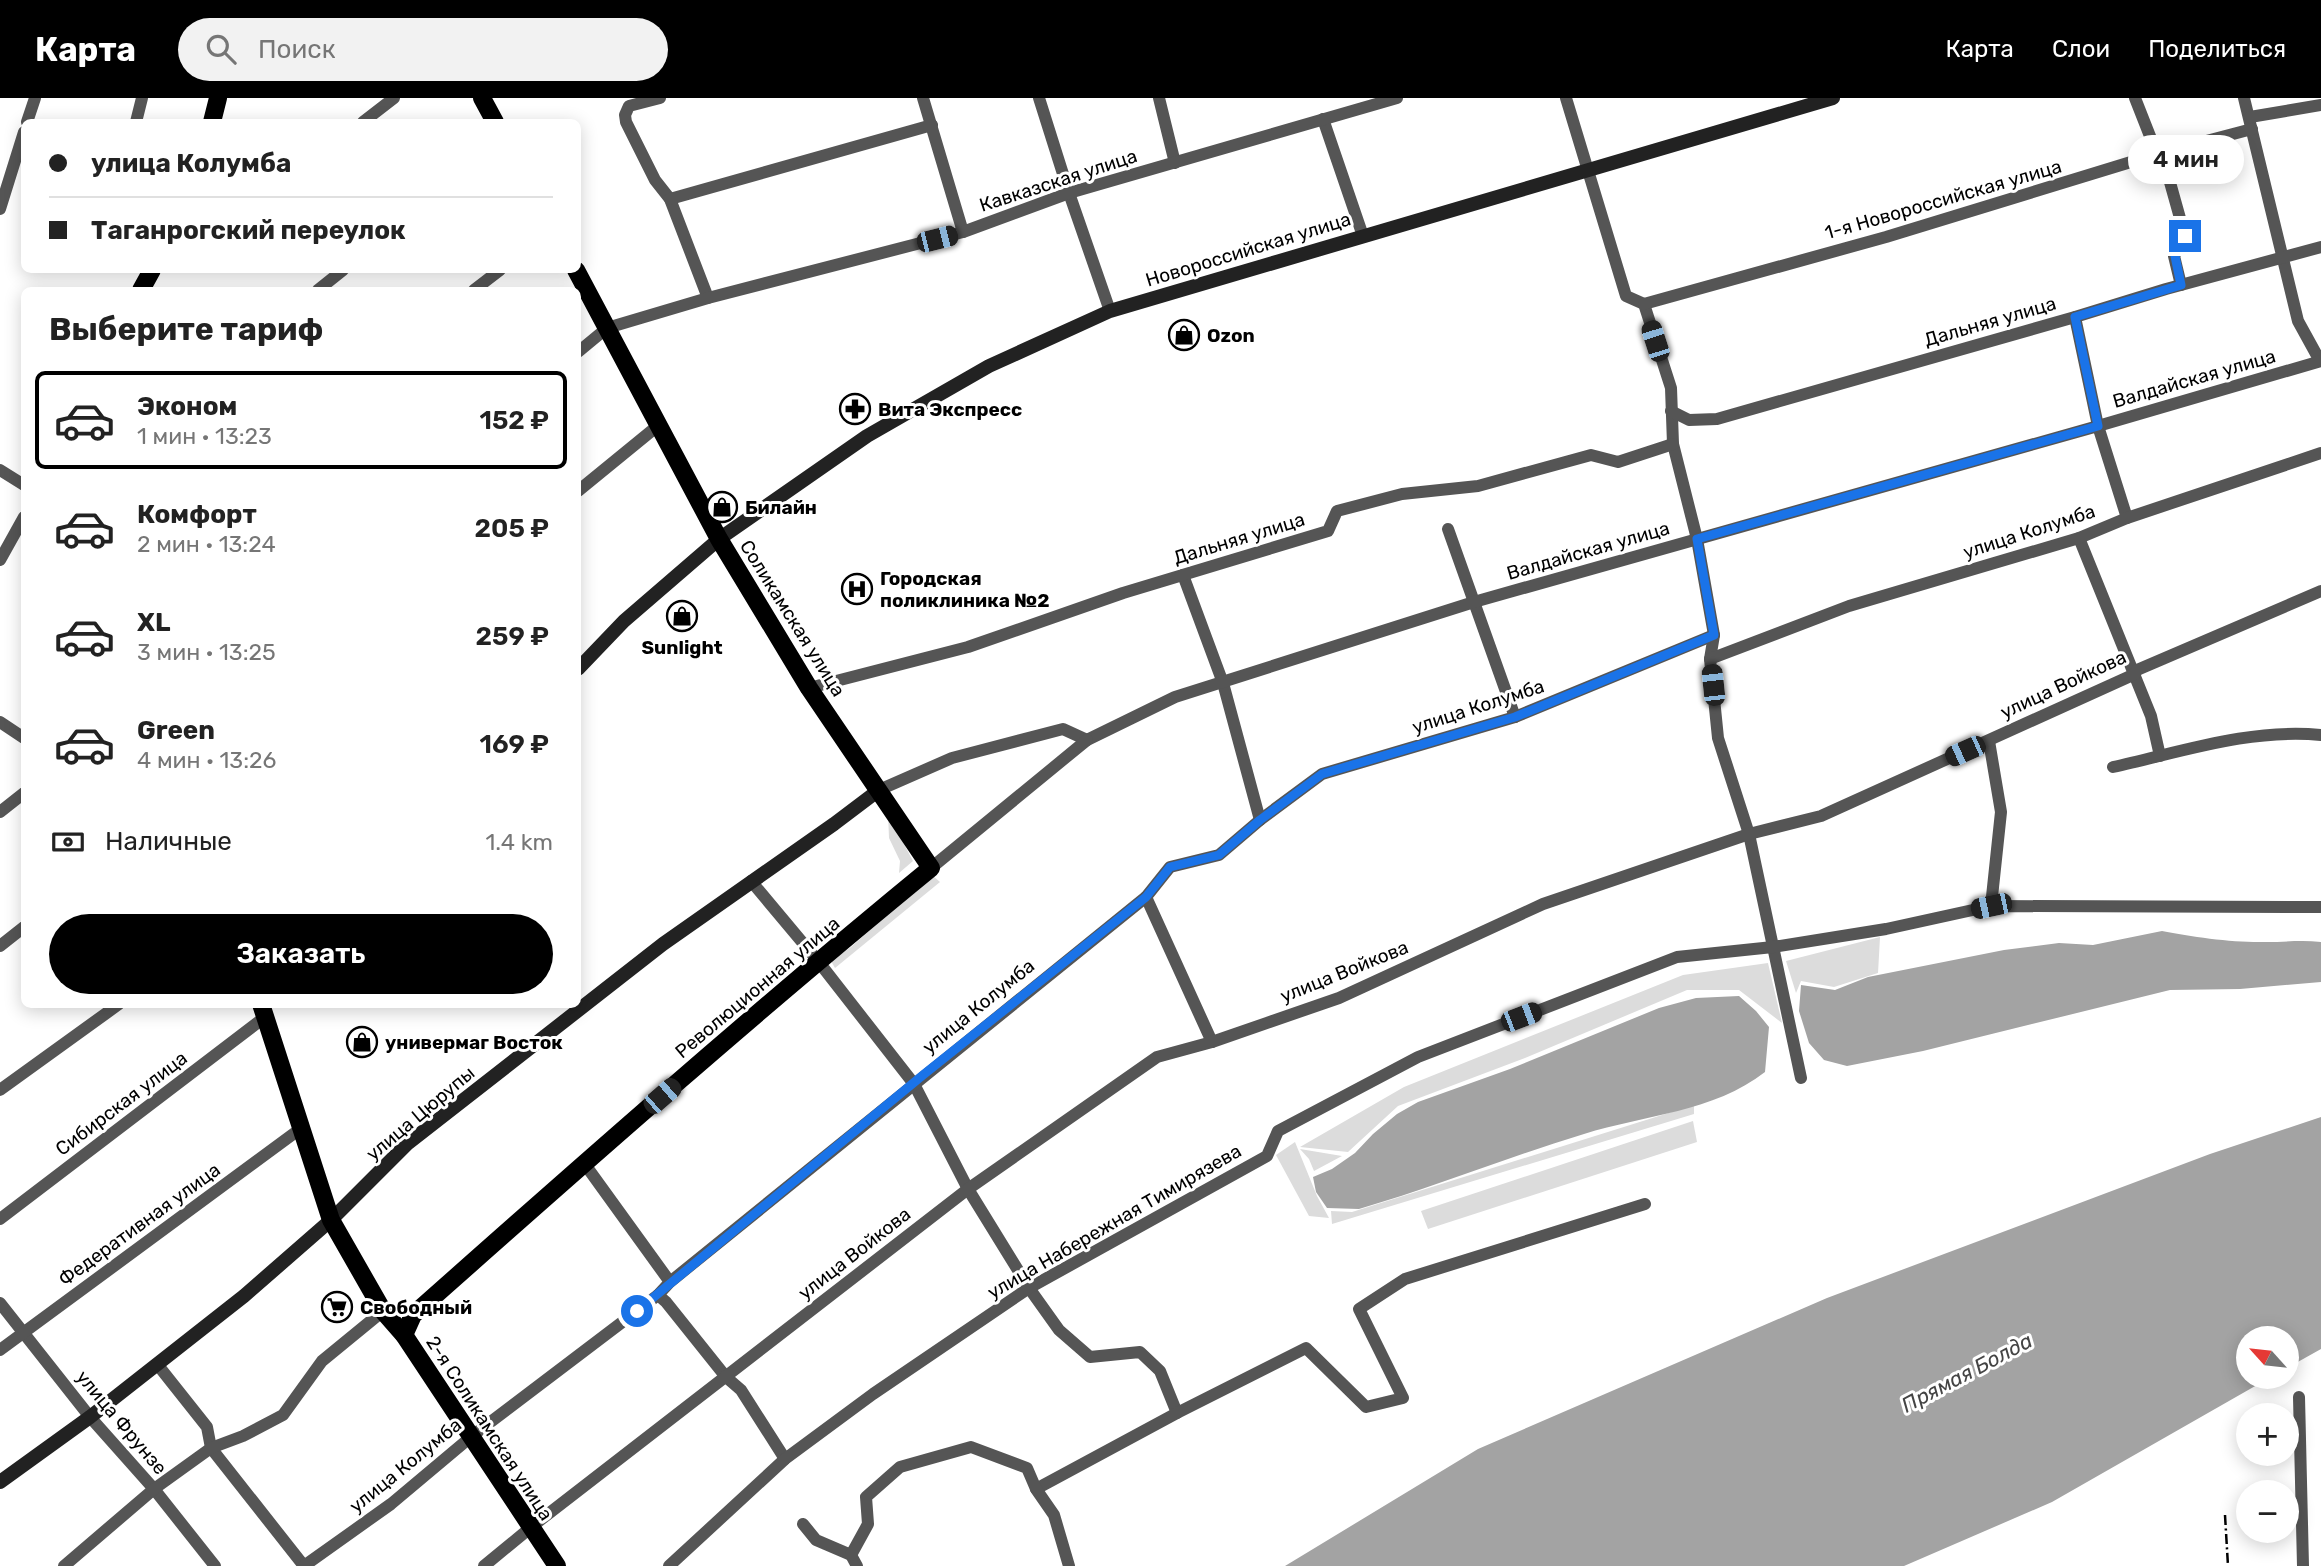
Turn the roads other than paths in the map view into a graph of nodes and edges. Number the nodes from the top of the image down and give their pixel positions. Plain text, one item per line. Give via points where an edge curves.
1 (35, 98) edge
2 (142, 98) edge
3 (218, 98) edge
4 (394, 98) edge
5 (482, 98) edge
6 (660, 98) edge
7 (923, 98) edge
8 (1039, 98) edge
9 (1159, 98) edge
10 (1397, 98) edge
11 (1566, 98) edge
12 (1833, 98) edge
13 (2135, 98) edge
14 (2245, 98) edge
15 (2321, 105) edge
16 (28, 119) edge
17 (137, 119) edge
18 (213, 119) edge
19 (367, 119) edge
20 (493, 119) edge
21 (1323, 119) junction
22 (2251, 123) junction
23 (932, 125) junction
24 (21, 142) edge
25 (2157, 154) junction
26 (1175, 163) junction
27 (1587, 171) junction
28 (1069, 193) junction
29 (670, 199) junction
30 (0, 209) edge
31 (963, 232) junction
32 (1363, 236) junction
33 (2321, 247) edge
34 (2281, 257) junction
35 (340, 273) edge
36 (496, 273) edge
37 (578, 273) edge
38 (2181, 285) junction
39 (322, 287) edge
40 (478, 287) edge
41 (708, 298) junction
42 (1644, 304) junction
43 (1110, 311) junction
44 (2075, 317) junction
45 (607, 328) junction
46 (581, 350) edge
47 (2321, 361) edge
48 (1671, 411) junction
49 (660, 424) junction
50 (2098, 426) junction
51 (1673, 444) junction
52 (2321, 453) edge
53 (0, 470) edge
54 (21, 483) edge
55 (581, 489) edge
56 (2127, 518) junction
57 (21, 522) edge
58 (1448, 528) dead end
59 (2079, 538) junction
60 (719, 539) junction
61 (1697, 539) junction
62 (0, 560) edge
63 (1183, 575) junction
64 (2321, 591) edge
65 (1474, 602) junction
66 (1714, 635) junction
67 (1710, 659) junction
68 (581, 666) edge
69 (2135, 674) junction
70 (1223, 683) junction
71 (809, 688) junction
72 (1515, 717) junction
73 (0, 722) edge
74 (2321, 735) edge
75 (21, 736) edge
76 (1087, 740) junction
77 (1989, 741) junction
78 (2160, 756) junction
79 (2113, 767) dead end
80 (879, 790) junction
81 (21, 795) edge
82 (0, 812) edge
83 (1260, 820) junction
84 (1749, 834) junction
85 (931, 869) junction
86 (751, 881) junction
87 (1146, 897) junction
88 (1991, 906) junction
89 (2321, 907) edge
90 (21, 929) edge
91 (0, 946) edge
92 (1773, 947) junction
93 (818, 961) junction
94 (113, 1008) edge
95 (267, 1009) edge
96 (1212, 1042) junction
97 (1801, 1078) dead end
98 (914, 1084) junction
99 (0, 1090) edge
100 (300, 1129) junction
101 (584, 1163) junction
102 (968, 1188) junction
103 (1644, 1204) dead end
104 (0, 1219) edge
105 (331, 1220) junction
106 (670, 1282) junction
107 (1029, 1287) junction
108 (658, 1295) junction
109 (0, 1303) edge
110 (383, 1311) junction
111 (24, 1333) junction
112 (404, 1335) junction
113 (0, 1350) edge
114 (157, 1364) junction
115 (726, 1377) junction
116 (2299, 1397) dead end
117 (1177, 1413) junction
118 (90, 1417) junction
119 (472, 1436) junction
120 (211, 1448) junction
121 (785, 1459) junction
122 (0, 1482) edge
123 (154, 1489) junction
124 (1036, 1489) junction
125 (803, 1524) dead end
126 (530, 1528) junction
127 (854, 1560) edge
128 (64, 1566) edge
129 (215, 1566) edge
130 (304, 1566) edge
131 (484, 1566) edge
132 (557, 1566) edge
133 (669, 1566) edge
134 (1069, 1566) edge
135 (2303, 1566) edge

1 - 16 street
2 - 17 street
3 - 18 main road
4 - 19 street
5 - 20 main road
6 - 29 street via 629,106 625,115 655,180
7 - 23 street
8 - 28 street
9 - 26 street
10 - 21 street, Кавказская улица
11 - 27 street
12 - 27 street, Новороссийская улица
13 - 25 street
14 - 22 street
15 - 22 street, 1-я Новороссийская улица
21 - 26 street, Кавказская улица
21 - 32 street
22 - 25 street, 1-я Новороссийская улица
22 - 34 street
23 - 29 street
23 - 31 street
24 - 30 street
25 - 38 street via 2166,168 2185,236 2175,256
25 - 42 street, 1-я Новороссийская улица via 1886,237
26 - 28 street, Кавказская улица
27 - 32 street, Новороссийская улица
27 - 42 street via 1626,296
28 - 31 street, Кавказская улица
28 - 43 street
29 - 41 street
31 - 41 street, Кавказская улица
32 - 43 street, Новороссийская улица
33 - 34 street, Дальняя улица
34 - 38 street, Дальняя улица
34 - 47 street via 2298,321
35 - 39 street
36 - 40 street
37 - 45 main road, Соликамская улица
38 - 44 street, Дальняя улица
41 - 45 street, Кавказская улица
42 - 48 street via 1671,388
43 - 60 street, Новороссийская улица via 989,366 867,436
44 - 48 street, Дальняя улица via 1717,419 1689,420
44 - 50 street
45 - 46 street
45 - 49 main road, Соликамская улица
47 - 50 street, Валдайская улица
48 - 51 street
49 - 55 street
49 - 60 main road, Соликамская улица
50 - 56 street
50 - 61 street, Валдайская улица
51 - 61 street
51 - 63 street, Дальняя улица via 1618,463 1591,455 1479,486 1402,494 1337,511 1328,531
52 - 56 street, улица Колумба
53 - 54 street
56 - 59 street, улица Колумба
57 - 62 street
58 - 65 street
59 - 67 street, улица Колумба via 1849,606
59 - 69 street
60 - 68 street, Новороссийская улица via 624,621
60 - 71 main road, Соликамская улица
61 - 65 street, Валдайская улица
61 - 66 street
63 - 70 street
63 - 71 street, Дальняя улица via 968,647
64 - 69 street, улица Войкова
65 - 70 street, Валдайская улица
65 - 72 street
66 - 67 street
66 - 72 street, улица Колумба
67 - 84 street via 1718,738
69 - 77 street, улица Войкова
69 - 78 street
70 - 76 street, Валдайская улица via 1175,697
70 - 83 street
71 - 80 main road, Соликамская улица
72 - 83 street, улица Колумба via 1322,774
73 - 75 street
74 - 78 street via 2234,739
76 - 80 street via 1063,729 952,758
76 - 85 street, Революционная улица
77 - 84 street, улица Войкова via 1821,816
77 - 88 street via 2001,812
78 - 79 street
80 - 85 main road, Соликамская улица
80 - 86 street, улица Цюрупы
81 - 82 street
83 - 87 street, улица Колумба via 1219,855 1170,867
84 - 92 street
84 - 96 street, улица Войкова via 1543,904 1339,998
85 - 93 main road, Революционная улица
86 - 93 street
86 - 105 street, улица Цюрупы via 407,1144
87 - 96 street
87 - 98 street, улица Колумба
88 - 89 street, улица Набережная Тимирязева
88 - 92 street, улица Набережная Тимирязева
90 - 91 street
92 - 97 street
92 - 107 street, улица Набережная Тимирязева via 1677,957 1418,1057 1278,1131 1267,1156
93 - 98 street
93 - 101 main road, Революционная улица
94 - 99 street
95 - 100 main road, 2-я Соликамская улица
95 - 104 street, Сибирская улица
96 - 102 street, улица Войкова via 1157,1057
98 - 102 street
98 - 106 street, улица Колумба
100 - 105 main road, 2-я Соликамская улица
100 - 111 street, Федеративная улица
101 - 106 street
101 - 112 main road, Революционная улица via 413,1315
102 - 107 street
102 - 115 street, улица Войкова
103 - 117 street via 1405,1279 1359,1309 1403,1398 1366,1407 1306,1348
105 - 110 main road, 2-я Соликамская улица
105 - 114 street, улица Цюрупы
106 - 108 street, улица Колумба
107 - 117 street via 1059,1330 1090,1357 1140,1352 1160,1371
107 - 121 street, улица Набережная Тимирязева
108 - 115 street
108 - 119 street, улица Колумба
109 - 111 street, улица Фрунзе
110 - 112 main road, 2-я Соликамская улица
110 - 120 street via 322,1361 283,1415
111 - 113 street, Федеративная улица
111 - 118 street, улица Фрунзе
112 - 119 main road, 2-я Соликамская улица
114 - 118 street, улица Цюрупы
114 - 120 street via 207,1427
115 - 121 street via 741,1390
115 - 126 street, улица Войкова
116 - 135 street
117 - 124 street
118 - 122 street, улица Цюрупы
118 - 123 street, улица Фрунзе
119 - 126 main road, 2-я Соликамская улица
119 - 130 street, улица Колумба via 391,1504
120 - 123 street
120 - 130 street
121 - 133 street, улица Набережная Тимирязева
123 - 128 street
123 - 129 street, улица Фрунзе
124 - 127 street via 1027,1468 971,1447 900,1467 866,1497 868,1524
124 - 134 street via 1054,1516
125 - 127 street via 816,1540
126 - 131 street, улица Войкова
126 - 132 main road, 2-я Соликамская улица

